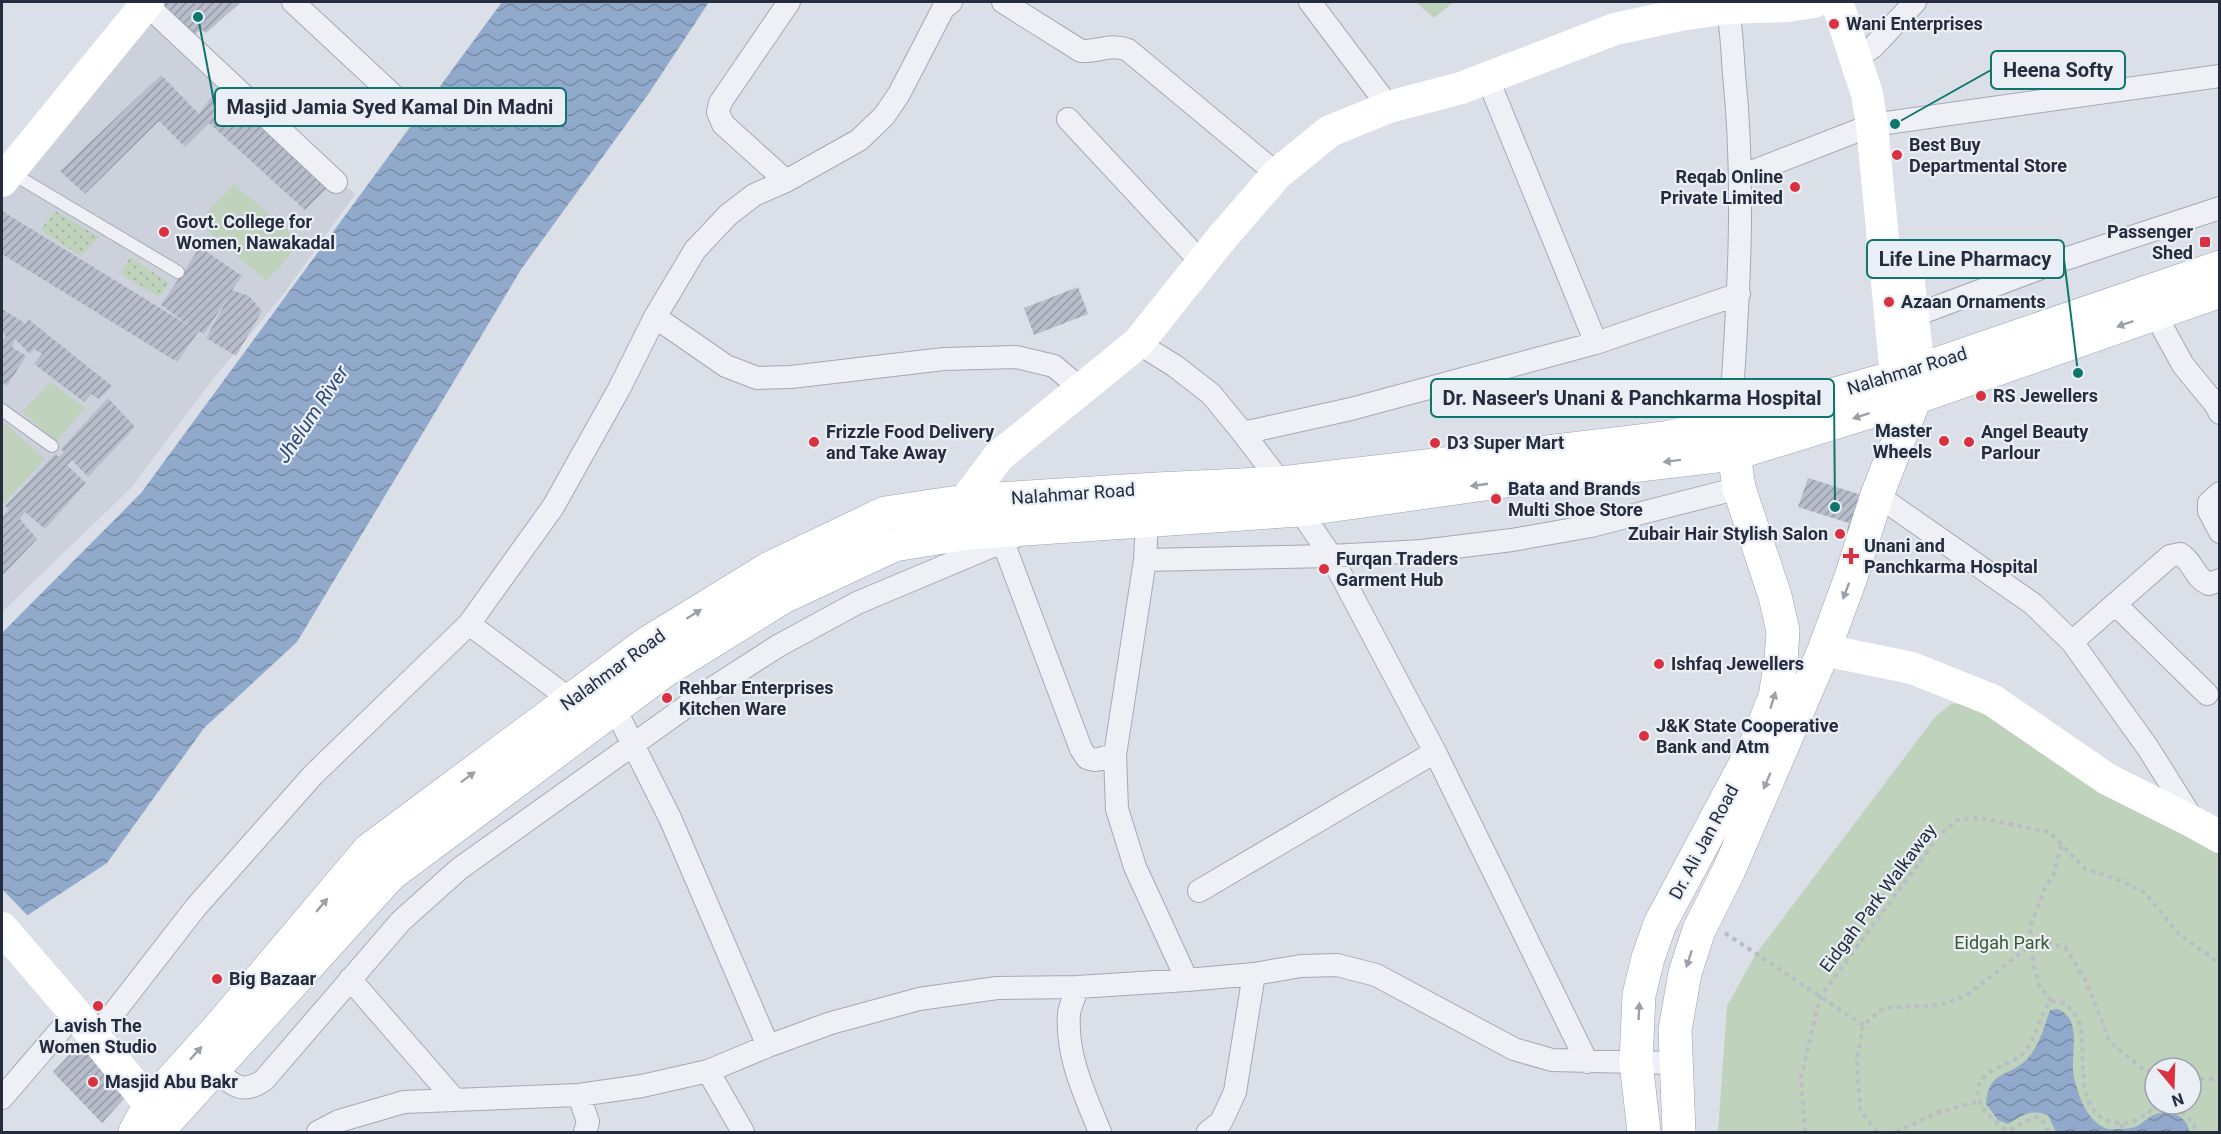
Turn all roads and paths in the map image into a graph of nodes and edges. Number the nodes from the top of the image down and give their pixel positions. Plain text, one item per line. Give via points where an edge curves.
1 (293, 2) edge
2 (789, 2) edge
3 (951, 2) edge
4 (1003, 2) edge
5 (1310, 2) edge
6 (1814, 2) edge
7 (1837, 2) edge
8 (1854, 2) edge
9 (1915, 2) edge
10 (147, 3) edge
11 (1727, 5) edge
12 (1864, 52) junction
13 (2220, 76) edge
14 (1487, 77) junction
15 (395, 97) dead end
16 (1389, 107) junction
17 (1068, 119) dead end
18 (1880, 123) junction
19 (1277, 174) junction
20 (6, 176) edge
21 (1741, 176) junction
22 (786, 181) junction
23 (336, 182) dead end
24 (2220, 208) edge
25 (1202, 263) junction
26 (2220, 267) edge
27 (178, 272) dead end
28 (2220, 291) edge
29 (1739, 294) junction
30 (2155, 314) junction
31 (1912, 316) junction
32 (655, 317) junction
33 (1138, 343) junction
34 (1596, 343) junction
35 (1910, 381) junction
36 (1081, 389) junction
37 (2, 410) edge
38 (2220, 413) edge
39 (1243, 433) junction
40 (1731, 439) junction
41 (52, 446) dead end
42 (1281, 483) junction
43 (1739, 488) junction
44 (2220, 493) edge
45 (1877, 495) junction
46 (965, 501) junction
47 (1299, 510) junction
48 (1147, 521) junction
49 (1035, 528) junction
50 (2220, 532) edge
51 (968, 533) junction
52 (1003, 542) junction
53 (1331, 556) junction
54 (1145, 560) junction
55 (2220, 580) edge
56 (2115, 604) junction
57 (469, 624) junction
58 (2072, 642) junction
59 (1824, 650) junction
60 (600, 678) junction
61 (2206, 694) dead end
62 (571, 700) junction
63 (614, 709) junction
64 (633, 745) junction
65 (1435, 752) junction
66 (1115, 755) junction
67 (2207, 830) edge
68 (2061, 844) junction
69 (1199, 891) dead end
70 (1725, 933) dead end
71 (11, 939) edge
72 (2032, 944) junction
73 (2220, 964) edge
74 (1254, 974) junction
75 (350, 979) junction
76 (1187, 980) junction
77 (1077, 987) junction
78 (1820, 997) junction
79 (2051, 1001) junction
80 (75, 1013) junction
81 (1863, 1025) junction
82 (96, 1037) junction
83 (768, 1046) junction
84 (1587, 1062) junction
85 (1636, 1062) junction
86 (1675, 1063) junction
87 (213, 1068) junction
88 (2143, 1069) edge
89 (708, 1071) junction
90 (2203, 1079) edge
91 (2220, 1079) edge
92 (579, 1095) junction
93 (2, 1098) edge
94 (455, 1100) junction
95 (1978, 1101) junction
96 (156, 1125) edge
97 (2122, 1128) edge
98 (318, 1132) edge
99 (585, 1132) edge
100 (743, 1132) edge
101 (1100, 1132) edge
102 (1208, 1132) edge
103 (1644, 1132) edge
104 (1679, 1132) edge
105 (1805, 1132) edge
106 (1877, 1132) edge
107 (1896, 1132) edge
108 (2048, 1132) edge
109 (2196, 1132) edge

1 - 15 street
2 - 22 street via 720,103 718,112 723,124
3 - 22 street via 943,9 884,116 859,140
4 - 19 street via 1081,51 1117,46 1128,50
5 - 16 street
6 - 11 street via 1787,6
7 - 12 street
8 - 12 street
9 - 12 street
10 - 20 street
10 - 23 street
11 - 14 street via 1615,29
11 - 21 street
12 - 18 street
13 - 18 street
14 - 16 street
14 - 34 street
16 - 19 street via 1330,131
17 - 25 street
18 - 21 street
18 - 31 street
18 - 35 street
19 - 25 street
20 - 27 lane
21 - 29 street
22 - 32 street via 754,195 701,243
24 - 31 street via 2065,259
25 - 33 street
26 - 35 main road, Nalahmar Road
28 - 30 main road, Nalahmar Road
29 - 34 street
29 - 40 street
30 -> 35 main road, Nalahmar Road
30 - 38 street via 2183,365
31 - 35 street
32 - 36 street via 726,366 757,378 791,378 944,359 1016,357 1054,366
32 - 57 street via 553,507
33 - 36 street
33 - 39 street via 1211,394
34 - 39 street via 1352,409
35 - 40 main road, Nalahmar Road
35 - 45 main road, Dr. Ali Jan Road
36 - 46 street via 999,456
37 - 41 lane
39 - 42 street
40 - 42 main road, Nalahmar Road via 1665,438
40 - 43 main road, Dr. Ali Jan Road
40 -> 47 main road, Nalahmar Road via 1520,479
42 - 46 main road, Nalahmar Road
42 - 47 street
43 - 53 street via 1591,526 1512,540 1422,551
85 -> 43 main road, Dr. Ali Jan Road via 1639,995 1660,924 1756,744 1775,697 1783,631
44 - 50 street via 2210,503 2209,511
45 - 58 street via 2033,604
45 -> 59 main road, Dr. Ali Jan Road
46 - 51 street
60 -> 46 main road, Nalahmar Road via 646,644 768,569 885,513
47 - 48 main road, Nalahmar Road
47 - 53 street
48 - 49 main road, Nalahmar Road
48 - 54 street
49 - 51 main road, Nalahmar Road
49 - 52 street
51 - 63 main road, Nalahmar Road via 894,544 783,597 664,671
52 - 64 street via 857,603 778,646
52 - 66 street via 1081,749 1087,758 1095,760
53 - 54 street
53 - 65 street
54 - 66 street
55 - 56 street via 2209,584 2201,581 2187,557 2170,556
56 - 58 street
56 - 61 street
57 - 62 street
57 - 82 street via 313,775 196,906
58 - 67 street
59 - 67 street via 1912,668 1992,700 2107,779
59 -> 86 main road, Dr. Ali Jan Road via 1699,930 1685,973 1675,1030
60 - 62 main road, Nalahmar Road
60 - 63 street
96 -> 62 main road, Nalahmar Road via 229,1016 369,850
63 - 64 street
63 - 87 main road, Nalahmar Road via 391,874
64 - 75 street via 459,869 401,921
64 - 83 street via 670,818
65 - 69 street
65 - 84 street
66 - 76 street via 1118,809 1135,867
68 - 72 path via 2054,873 2030,927
68 - 73 path, Eidgah Park Walkaway via 2085,869 2144,892 2179,934
68 - 78 path, Eidgah Park Walkaway via 2049,832 1980,818 1958,820 1939,836
70 - 78 path, Eidgah Park Walkaway
71 - 80 street
72 - 79 path via 2039,985
72 - 81 path via 1966,996 1939,1005 1884,1008
72 - 88 path via 2040,941 2065,947 2086,981 2110,1042
74 - 76 street
74 - 84 street via 1337,965 1376,975 1514,1049 1552,1060
74 - 102 street via 1235,1092 1221,1122
75 - 87 street via 255,1086 234,1086
75 - 94 street
76 - 77 street
77 - 83 street via 997,988 919,999 831,1023
77 - 101 street via 1069,1012 1070,1045
78 - 81 path, Eidgah Park Walkaway
78 - 105 path, Eidgah Park Walkaway via 1801,1077
79 - 95 path via 2022,1054 1988,1073 1978,1087
79 - 97 path via 2065,1003 2076,1016 2081,1029 2086,1095 2095,1114
80 - 82 street
80 - 93 street
81 - 106 path via 1857,1062 1860,1110
82 - 96 street
83 - 89 street
84 - 85 street
85 - 86 street
85 - 103 main road, Dr. Ali Jan Road
86 - 104 main road, Dr. Ali Jan Road
87 - 96 main road, Nalahmar Road
89 - 92 street
89 - 100 street
90 - 91 path
92 - 94 street
92 - 99 street via 588,1122
94 - 98 street via 404,1102 339,1121
95 - 107 path via 1939,1112
95 - 108 path via 1991,1119 2007,1130 2027,1119 2039,1118
97 - 109 path via 2160,1106 2179,1108

